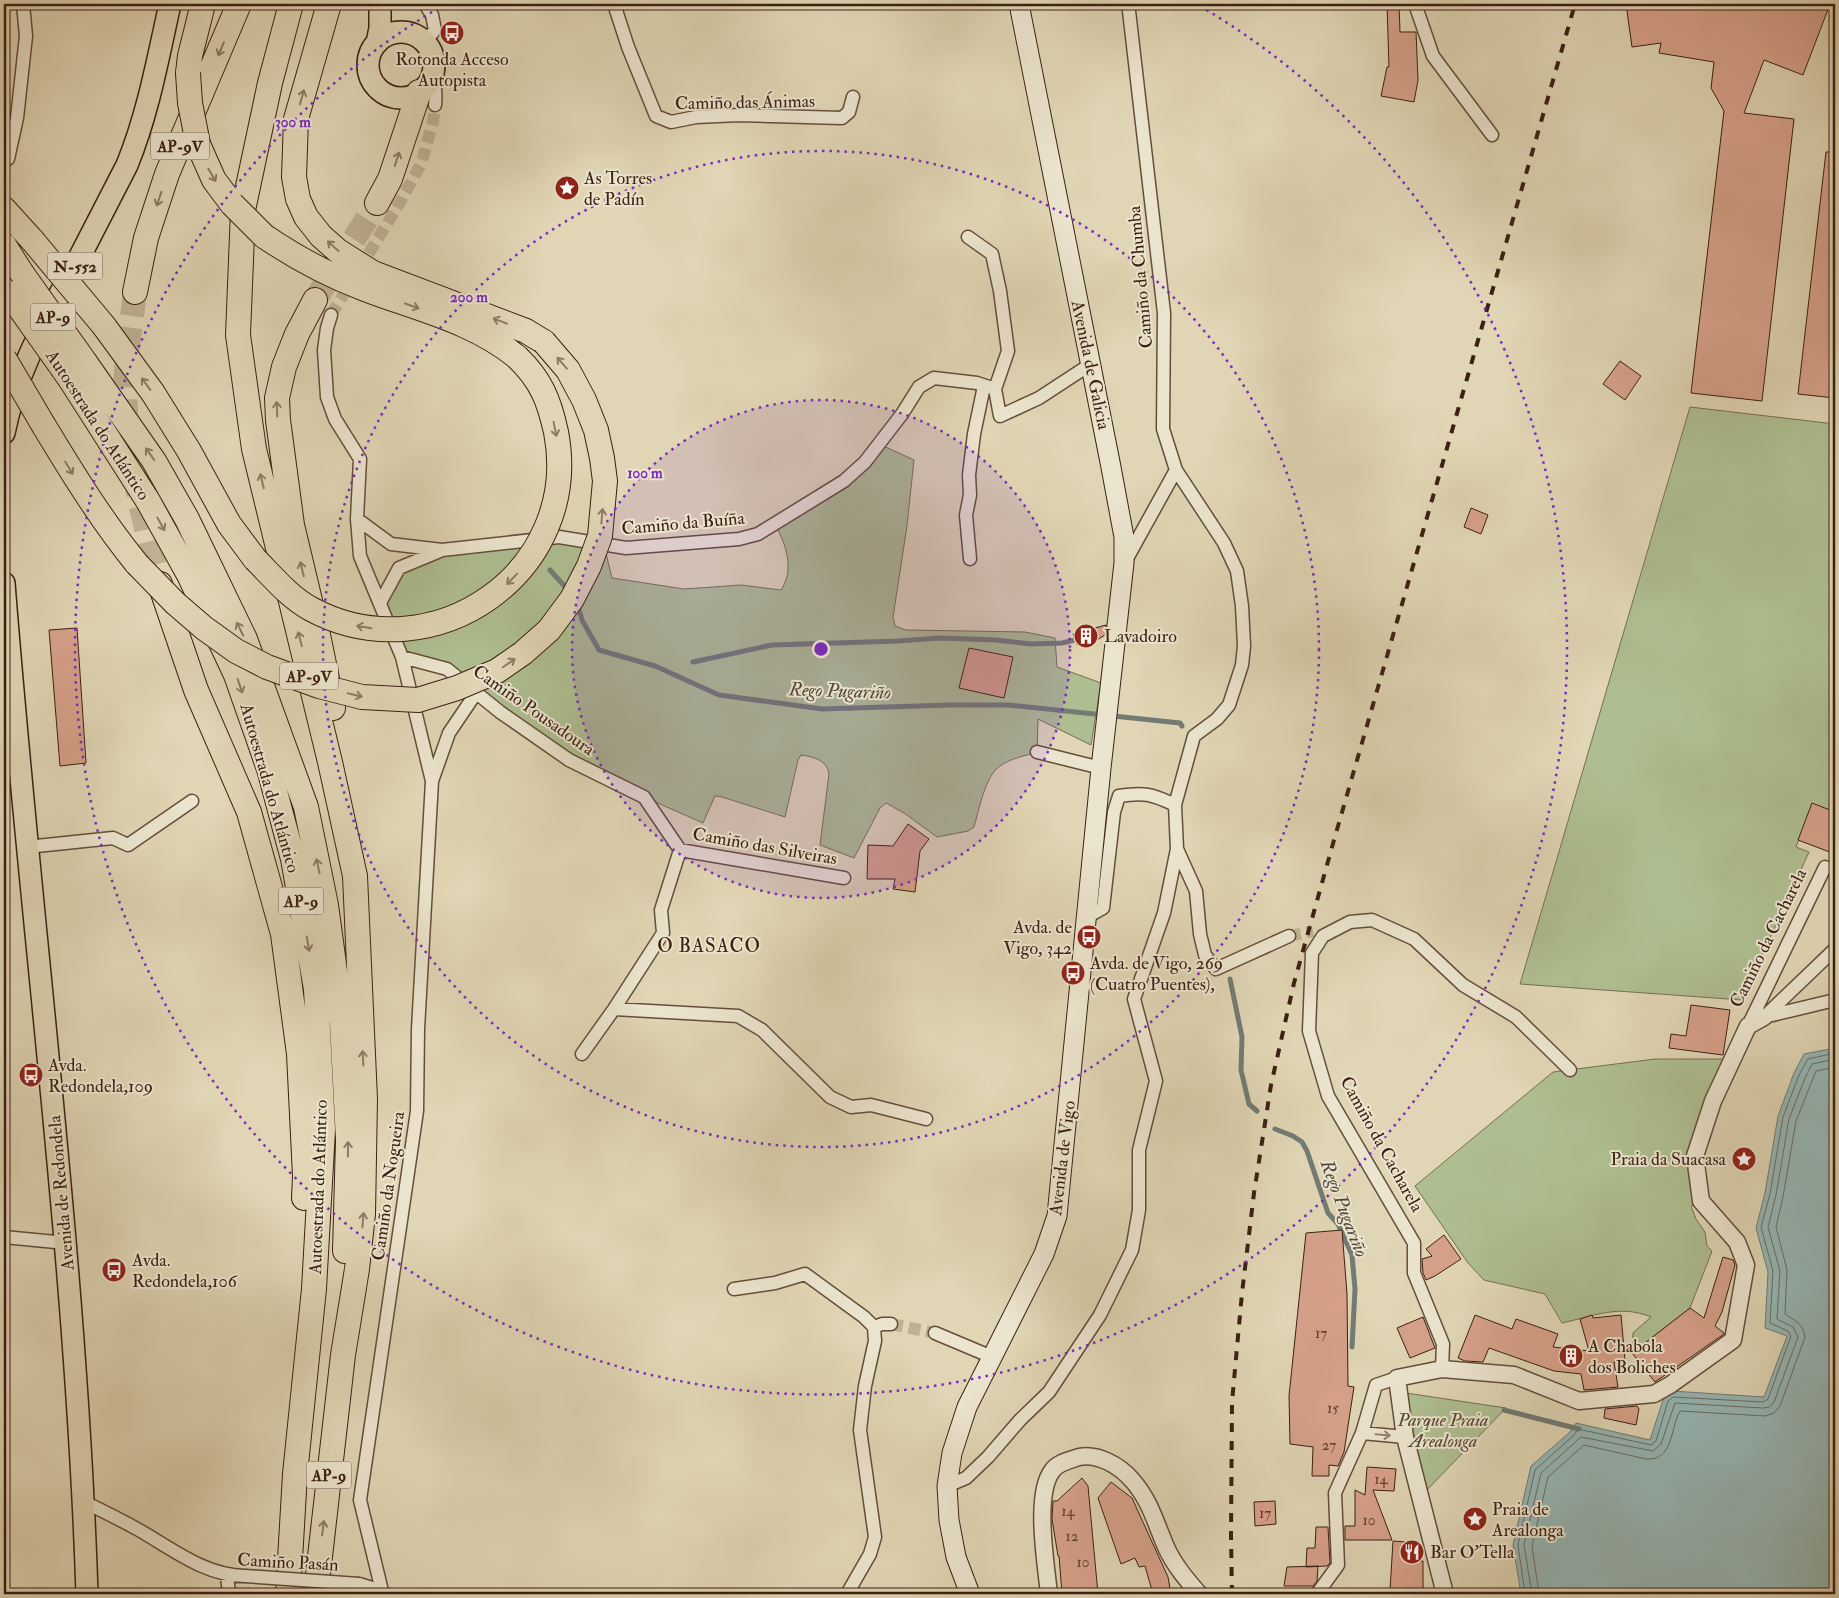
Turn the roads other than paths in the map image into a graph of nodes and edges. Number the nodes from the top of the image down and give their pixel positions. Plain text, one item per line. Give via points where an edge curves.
1 (23, 4) edge
2 (170, 4) edge
3 (203, 4) edge
4 (240, 4) edge
5 (291, 4) edge
6 (328, 4) edge
7 (380, 4) edge
8 (385, 4) edge
9 (425, 4) edge
10 (614, 4) edge
11 (1019, 4) edge
12 (1130, 4) edge
13 (1414, 4) edge
14 (158, 10) edge
15 (417, 37) junction
16 (377, 43) junction
17 (424, 86) junction
18 (853, 97) dead end
19 (148, 100) junction
20 (1492, 135) dead end
21 (8, 159) dead end
22 (377, 203) tunnel mouth
23 (4, 209) edge
24 (968, 237) dead end
25 (4, 245) edge
26 (11, 283) edge
27 (135, 292) tunnel mouth
28 (323, 308) joint
29 (4, 358) edge
30 (1091, 364) junction
31 (78, 370) junction
32 (990, 388) junction
33 (4, 433) edge
34 (1176, 470) junction
35 (357, 519) junction
36 (442, 550) junction
37 (970, 559) dead end
38 (1124, 563) junction
39 (146, 568) junction
40 (4, 583) edge
41 (380, 603) junction
42 (402, 657) junction
43 (476, 693) junction
44 (1106, 728) joint
45 (1037, 752) dead end
46 (1102, 762) junction
47 (432, 781) junction
48 (192, 800) dead end
49 (1175, 805) junction
50 (27, 847) junction
51 (1177, 849) junction
52 (680, 850) junction
53 (1825, 867) dead end
54 (354, 876) junction
55 (844, 878) dead end
56 (1087, 917) junction
57 (1350, 922) junction
58 (1313, 931) tunnel mouth
59 (1289, 936) tunnel mouth
60 (1835, 949) edge
61 (1835, 1000) edge
62 (614, 1009) junction
63 (1764, 1017) junction
64 (1748, 1026) junction
65 (582, 1054) dead end
66 (1570, 1070) dead end
67 (926, 1119) dead end
68 (4, 1237) edge
69 (66, 1243) junction
70 (734, 1289) dead end
71 (891, 1324) tunnel mouth
72 (874, 1327) junction
73 (935, 1333) tunnel mouth
74 (343, 1355) junction
75 (992, 1357) junction
76 (1442, 1369) junction
77 (1397, 1378) junction
78 (1362, 1433) junction
79 (1405, 1437) junction
80 (295, 1474) junction
81 (947, 1486) junction
82 (84, 1502) junction
83 (227, 1576) junction
84 (383, 1593) edge
85 (87, 1594) edge
86 (229, 1594) edge
87 (288, 1594) edge
88 (317, 1594) edge
89 (847, 1594) edge
90 (970, 1594) edge
91 (1049, 1594) edge
92 (1199, 1594) edge
93 (1317, 1594) edge
94 (1445, 1594) edge

1 - 21 street via 26,36 17,118
2 - 19 highway, N-552
3 -> 23 highway, bridge via 190,56 190,103 198,144 214,180 232,204 264,236 312,266 472,329 499,343 531,370 546,397 558,446 556,495 546,530 533,554 503,588 452,618 414,629 390,631 346,623 309,608 293,597 255,559 229,524 153,393 104,326
4 -> 27 highway, AP-9V via 168,174 146,238
54 -> 5 highway, Autoestrada do Atlántico / AP-9V via 330,762 254,449 238,335 243,210 270,83
39 -> 6 highway, bridge via 175,604 196,622 236,651 267,667 362,697 418,700 458,688 497,671 550,630 572,600 600,536 605,481 596,430 568,370 544,342 526,331 373,273 338,251 306,217 294,177 296,119
7 - 16 highway
8 - 15 highway
9 - 15 street via 432,15 435,30
10 - 18 street, Camiño das Ánimas via 656,116 671,122 739,115 842,118 849,112
11 - 30 main road, Avenida de Galicia
12 - 34 street, Camiño da Chumba via 1164,313 1163,429
13 - 20 street via 1433,56
14 - 19 highway, N-552
15 - 16 highway via 391,34
15 - 17 highway via 431,50 434,59 434,70
16 - 17 highway via 371,52 369,68 380,90 399,98 410,96
22 -> 17 highway via 390,179
19 - 33 highway, N-552 via 127,165 29,354
24 - 32 street via 992,254 1000,291 1008,351
25 - 26 highway, Autoestrada do Atlántico / AP-9
26 - 31 highway, Autoestrada do Atlántico / AP-9, bridge
28 - 35 street, Camiño da Nogueira via 327,328 324,350 327,397 335,419 360,459
54 -> 28 highway via 340,746 292,525 278,420 277,398 284,367 297,334
29 -> 39 highway, bridge via 116,538
30 - 32 street via 1039,398 1000,416
30 - 38 main road, Avenida de Galicia via 1124,537
74 -> 31 highway, Autoestrada do Atlántico / AP-9 via 348,1140 342,1023 326,905 306,807 245,639 187,519 154,461
31 -> 80 highway, Autoestrada do Atlántico / AP-9 via 190,575 236,675 293,859 316,989 323,1129 314,1290
32 - 36 street, Camiño da Buíña via 934,378 919,387 866,462 844,481 758,534 739,539 626,548 559,537
32 - 37 street via 974,434 966,516
34 - 38 street
34 - 49 street via 1224,543 1237,571 1244,646 1242,665 1229,705 1217,719 1194,736
35 - 36 street, Camiño da Buíña via 391,544
35 - 41 street, Camiño da Nogueira via 360,556
36 - 41 street, Camiño da Buíña via 399,568
38 - 44 main road, Avenida de Galicia
39 - 80 highway via 248,812 283,934 299,1054 305,1176 296,1338
40 - 50 highway, Avenida de Redondela
41 - 42 street, Camiño da Nogueira
42 - 43 street, Camiño Pousadoura via 447,669
42 - 47 street, Camiño da Nogueira
43 - 47 street, Camiño da Nogueira via 449,733
43 - 52 street, Camiño Pousadoura via 569,760 644,797
44 - 46 main road, Avenida de Vigo
45 - 46 street
46 - 56 main road, Avenida de Vigo
47 - 84 street, Camiño da Nogueira via 418,1029 417,1111 360,1500
48 - 50 street via 128,845 113,838
49 - 51 street
49 - 56 street via 1139,793 1119,796 1114,812 1103,908
50 - 69 highway, Avenida de Redondela
51 - 59 street via 1196,891 1205,955 1216,969
51 - 81 street via 1164,913 1134,1000 1156,1081 1139,1150 1139,1210 1132,1250 1100,1315 1050,1392 966,1478
52 - 55 street, Camiño das Silveiras
52 - 62 street via 661,910 662,934
53 - 64 street, Camiño da Cacharela
74 -> 54 highway, Autoestrada do Atlántico / AP-9V via 364,1214 365,1099
56 - 75 main road, Avenida de Vigo via 1057,1216 1044,1254
57 - 58 street, Camiño da Cacharela
57 - 66 street, Camiño da Cacharela via 1372,920 1414,939 1463,985 1516,1017
57 - 76 street, Camiño da Cacharela via 1323,936 1312,953 1309,1031 1328,1096 1414,1243 1414,1273 1443,1344
60 - 63 street, Camiño da Cacharela
61 - 63 street, Camiño da Cacharela
62 - 65 street
62 - 67 street via 738,1016 762,1030 830,1097 851,1107 871,1105
63 - 64 street, Camiño da Cacharela
64 - 76 street, Camiño da Cacharela via 1714,1101 1695,1156 1701,1201 1737,1242 1746,1265 1733,1340 1654,1394 1579,1401 1514,1375
68 - 69 street
69 - 82 highway, Avenida de Redondela
70 - 72 street via 775,1283 805,1274
71 - 72 street
72 - 89 street via 875,1342 860,1430 875,1537 870,1554
73 - 75 street
88 -> 74 highway, Autoestrada do Atlántico / AP-9
75 - 81 main road, Avenida de Vigo via 967,1408 952,1453
76 - 77 street, Camiño da Cacharela
77 - 78 street via 1376,1385
77 - 79 street
78 -> 79 street
78 - 93 street via 1335,1493 1338,1565
79 - 94 street
80 - 87 highway, Autoestrada do Atlántico / AP-9
81 - 90 main road, Avenida de Vigo via 956,1557
82 - 83 street, Camiño Pasán via 200,1565
82 - 85 highway, Avenida de Redondela
83 - 84 street, Camiño Pasán, bridge via 359,1584
83 - 86 street
91 - 92 street via 1042,1516 1044,1493 1052,1470 1067,1460 1083,1456 1108,1462 1132,1480 1145,1497 1167,1548

